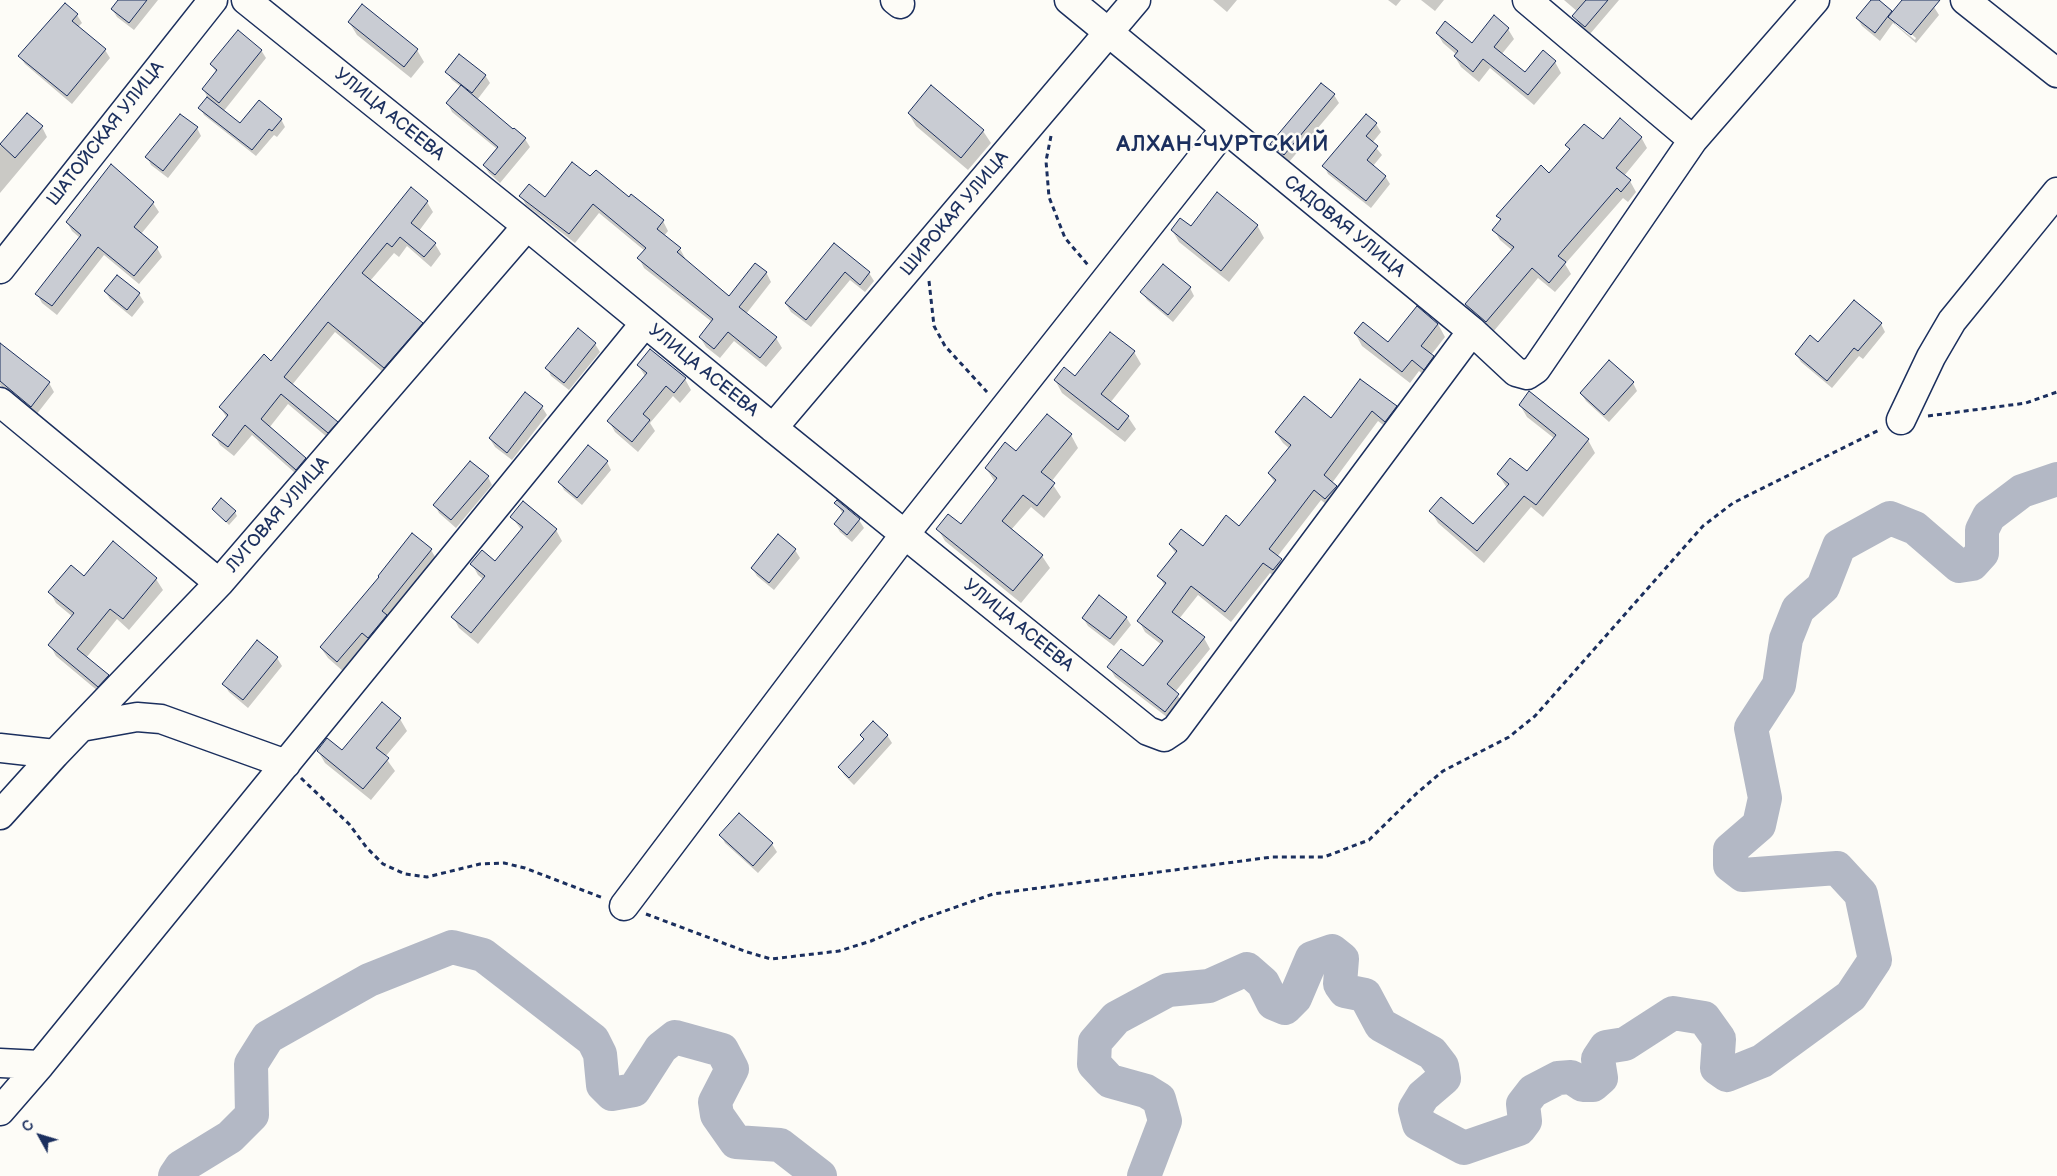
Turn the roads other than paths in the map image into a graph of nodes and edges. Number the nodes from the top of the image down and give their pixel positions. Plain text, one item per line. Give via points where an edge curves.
1 (213, 0) edge
2 (246, 0) edge
3 (1069, 0) edge
4 (1136, 0) edge
5 (1527, 0) edge
6 (1815, 0) edge
7 (1965, 0) edge
8 (1108, 34) junction
9 (2057, 73) edge
10 (1224, 129) junction
11 (1693, 140) junction
12 (2057, 192) edge
13 (527, 226) junction
14 (0, 269) edge
15 (645, 323) junction
16 (1472, 331) junction
17 (0, 402) edge
18 (1900, 420) road end
19 (773, 428) junction
20 (904, 534) junction
21 (219, 583) junction
22 (81, 726) junction
23 (0, 748) edge
24 (55, 754) junction
25 (286, 764) junction
26 (0, 815) edge
27 (624, 906) road end
28 (0, 1063) edge
29 (40, 1065) junction
30 (0, 1111) edge

1 - 14 street, ШАТОЙСКАЯ УЛИЦА
2 - 13 street, УЛИЦА АСЕЕВА
3 - 8 street, САДОВАЯ УЛИЦА
4 - 8 street, ШИРОКАЯ УЛИЦА
5 - 11 street
6 - 11 street
7 - 9 street
8 - 10 street, САДОВАЯ УЛИЦА
8 - 19 street, ШИРОКАЯ УЛИЦА
10 - 16 street, САДОВАЯ УЛИЦА
10 - 20 street
11 - 16 street, САДОВАЯ УЛИЦА via 1536,369 1527,375 1516,372
12 - 18 street via 1952,321
13 - 15 street, УЛИЦА АСЕЕВА
13 - 21 street, ЛУГОВАЯ УЛИЦА
15 - 19 street, УЛИЦА АСЕЕВА
15 - 25 street
16 - 20 street, УЛИЦА АСЕЕВА via 1176,729 1164,736 1148,731
17 - 21 street
19 - 20 street, УЛИЦА АСЕЕВА
20 - 27 street
21 - 22 street, ЛУГОВАЯ УЛИЦА
22 - 24 street, ЛУГОВАЯ УЛИЦА
22 - 25 street via 137,717 161,719
23 - 24 street
24 - 26 street, ЛУГОВАЯ УЛИЦА
25 - 29 street
28 - 29 street
29 - 30 street

